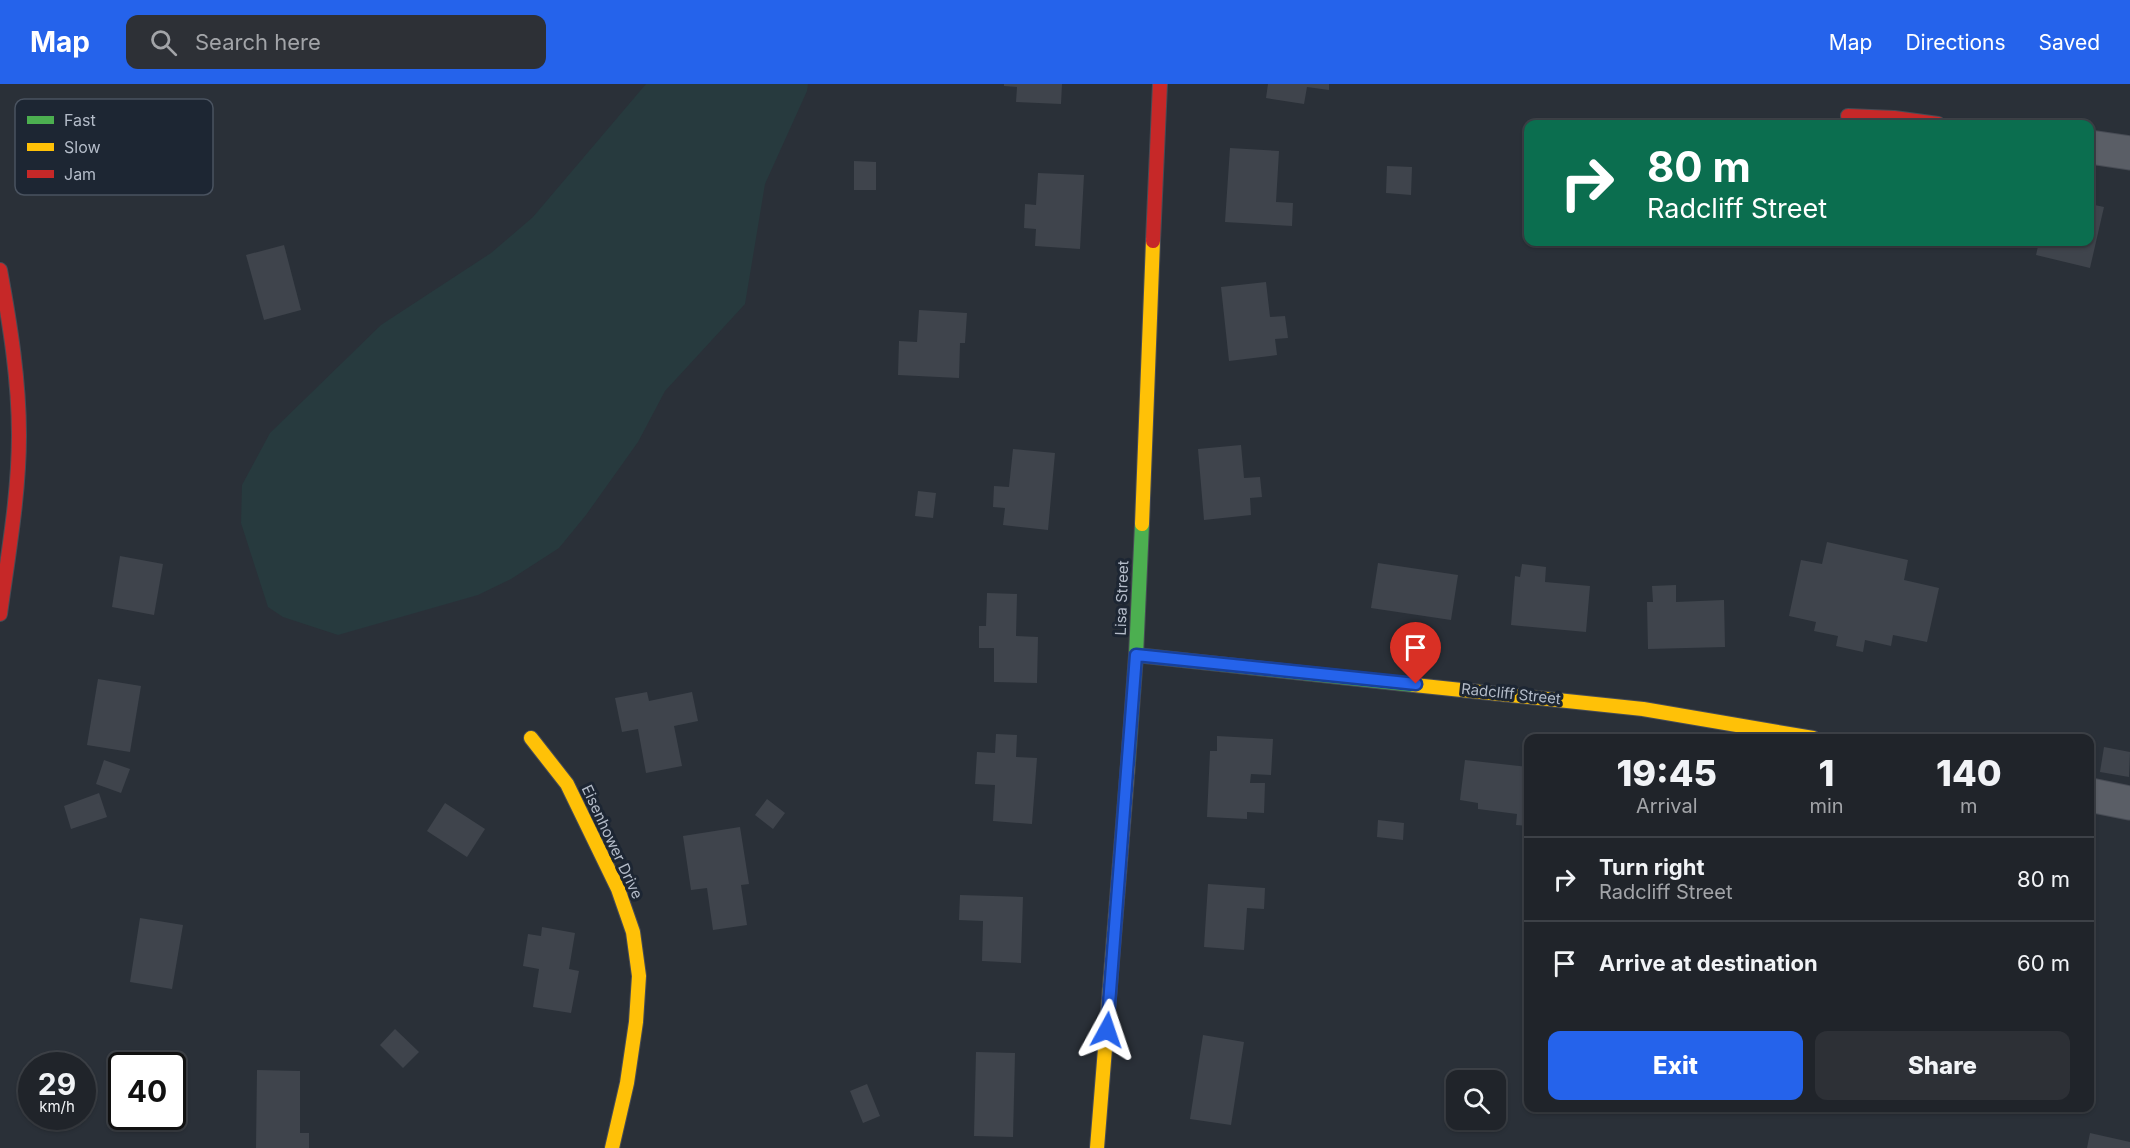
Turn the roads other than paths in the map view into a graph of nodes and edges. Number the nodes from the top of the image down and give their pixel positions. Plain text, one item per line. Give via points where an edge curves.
1 (1160, 84) edge
2 (1848, 116) dead end
3 (1909, 120) edge
4 (2094, 148) edge
5 (2130, 153) edge
6 (0, 270) edge
7 (0, 614) edge
8 (1136, 655) junction
9 (1789, 734) edge
10 (531, 738) dead end
11 (2094, 796) edge
12 (2130, 803) edge
13 (612, 1148) edge
14 (1096, 1148) edge

1 - 8 street, Lisa Street
2 - 3 street
4 - 5 street
6 - 7 street via 16,376 19,437
8 - 9 street, Radcliff Street via 1642,709
8 - 14 street, Lisa Street
10 - 13 street, Eisenhower Drive via 567,784 618,889 633,932 639,976 636,1022
11 - 12 street

